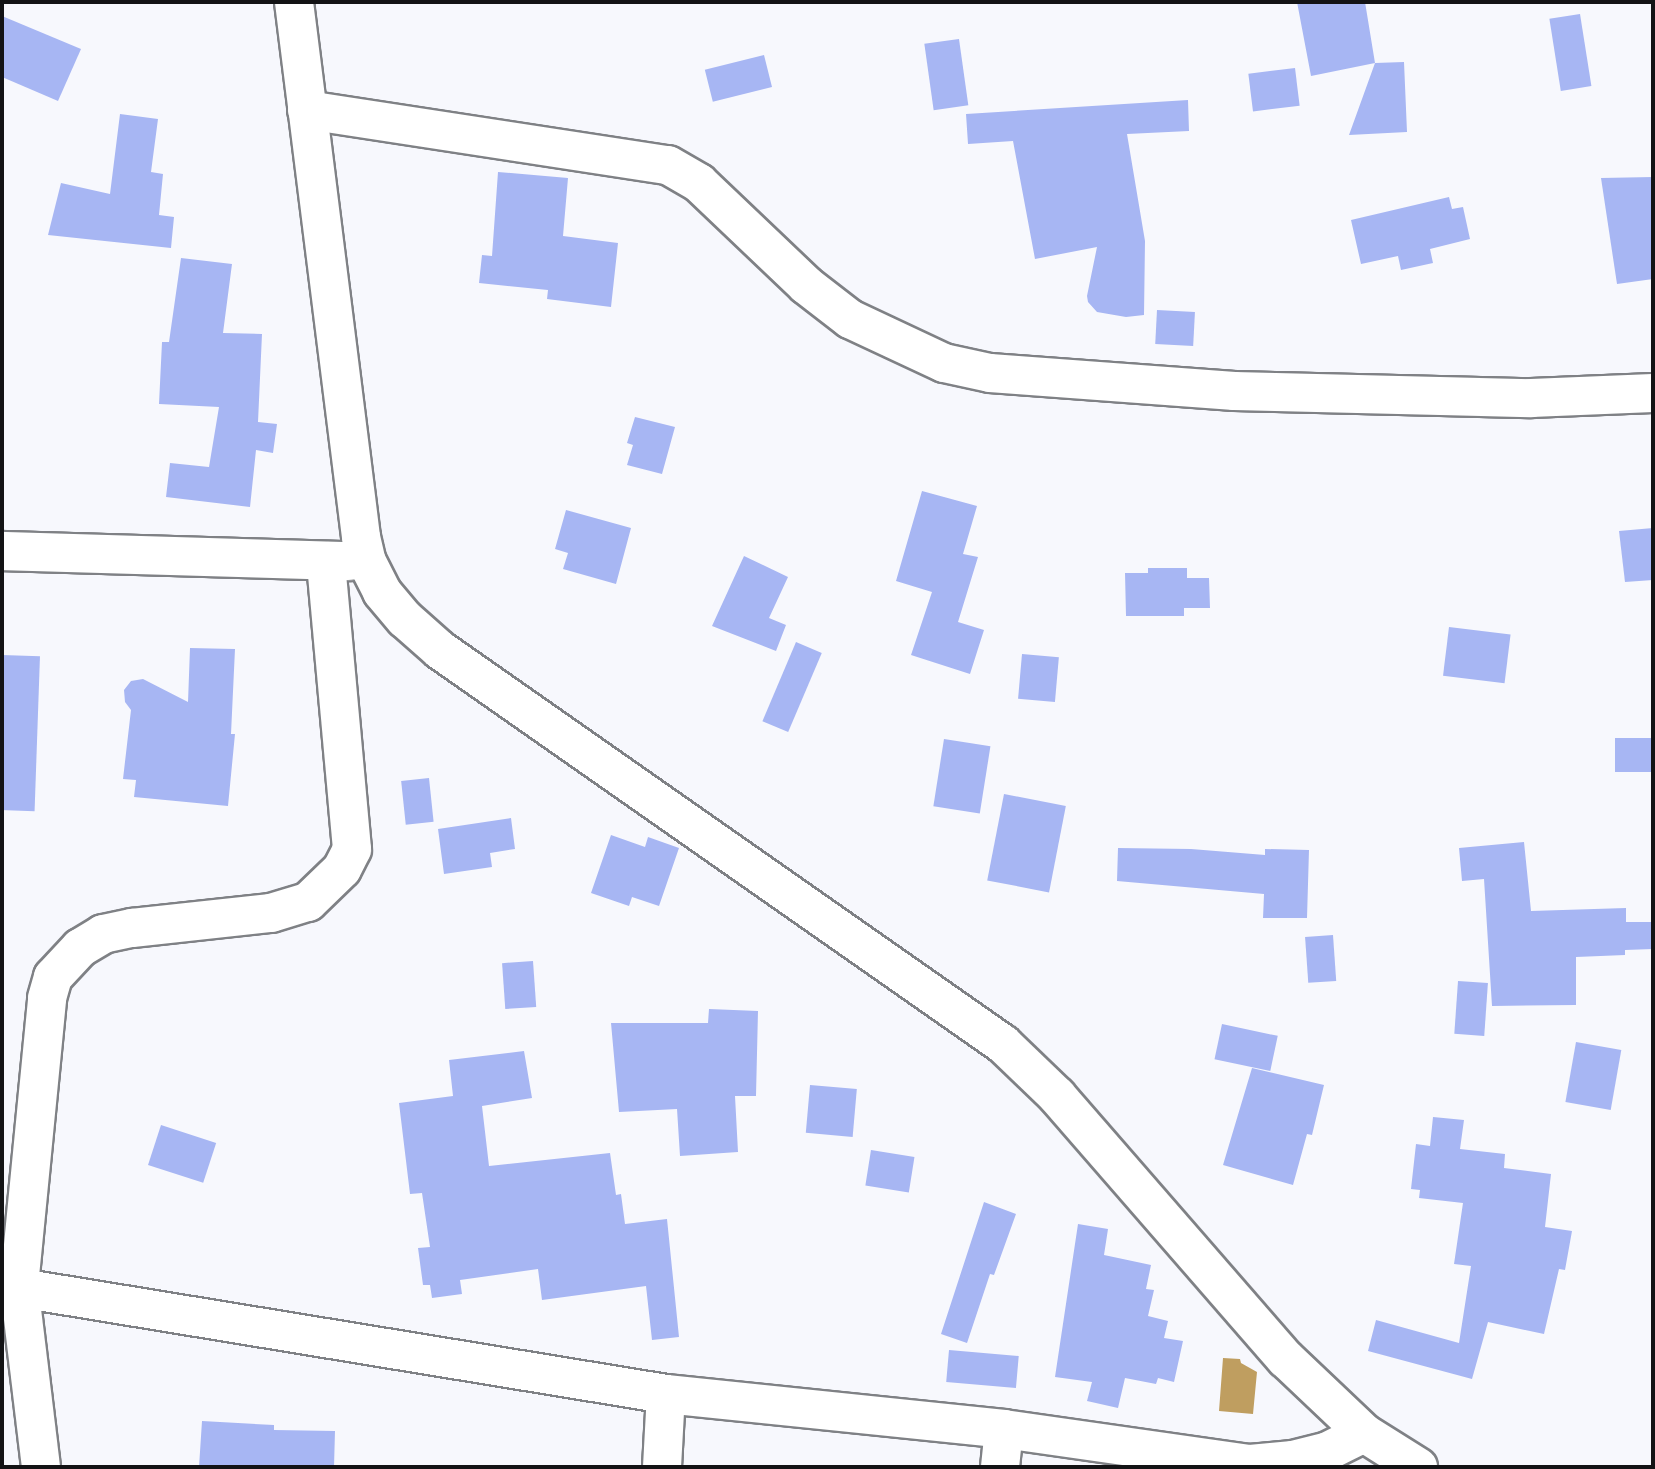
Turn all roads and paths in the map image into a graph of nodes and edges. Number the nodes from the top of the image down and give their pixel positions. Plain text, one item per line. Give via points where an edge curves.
1 (295, 2) edge
2 (307, 110) junction
3 (1653, 393) edge
4 (2, 551) edge
5 (326, 561) junction
6 (368, 562) junction
7 (10, 1285) edge
8 (666, 1394) junction
9 (1004, 1429) junction
10 (1364, 1433) junction
11 (41, 1467) edge
12 (662, 1467) edge
13 (1000, 1467) edge
14 (1418, 1467) edge

1 - 2 street
2 - 3 street via 668,166 699,183 806,285 850,319 944,363 990,373 1234,391 1531,398
2 - 6 street via 361,537
4 - 5 street
5 - 6 street
5 - 7 street via 352,849 342,869 308,902 271,913 103,934 63,964 53,977 47,998
6 - 10 street via 382,592 440,650 1003,1044 1057,1096 1286,1359
7 - 8 street
7 - 11 street
8 - 9 street
8 - 12 street
9 - 10 street via 1250,1464 1326,1452
9 - 13 street
10 - 14 street

